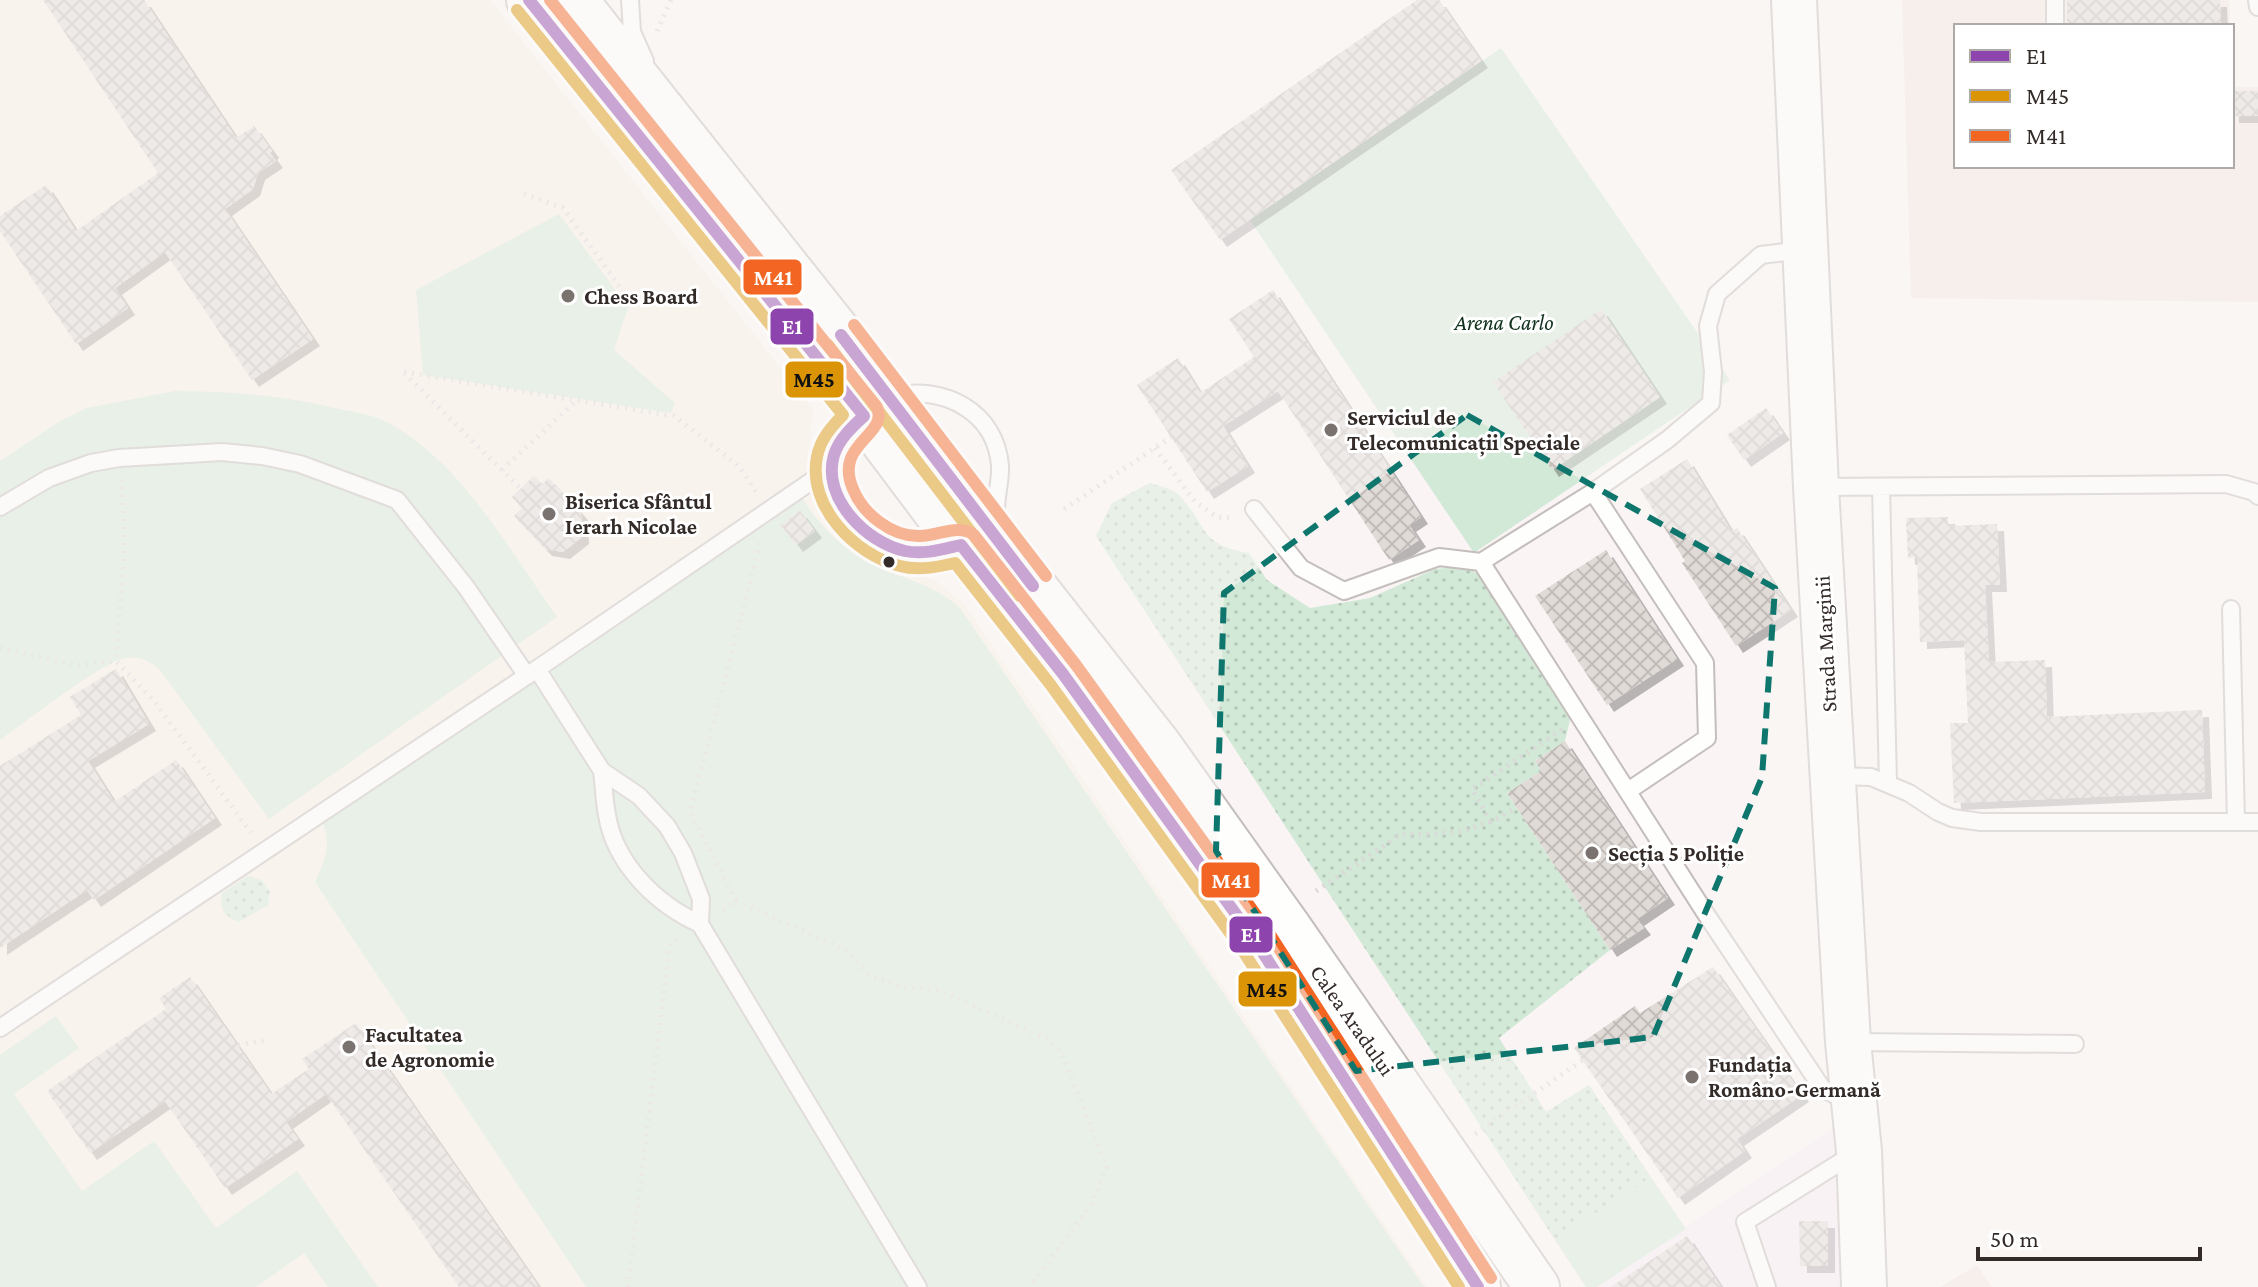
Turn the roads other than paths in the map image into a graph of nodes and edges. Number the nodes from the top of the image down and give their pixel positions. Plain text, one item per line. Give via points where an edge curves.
1 (529, 0) edge
2 (575, 0) edge
3 (630, 0) edge
4 (1794, 0) edge
5 (2055, 0) edge
6 (2257, 0) edge
7 (2258, 7) edge
8 (2055, 24) edge
9 (688, 145) junction
10 (1806, 250) junction
11 (877, 407) junction
12 (832, 467) junction
13 (1816, 487) junction
14 (1881, 487) junction
15 (1593, 492) junction
16 (2258, 496) edge
17 (0, 507) edge
18 (1254, 509) road end
19 (961, 545) junction
20 (1481, 562) junction
21 (1018, 566) junction
22 (2231, 609) dead end
23 (532, 672) junction
24 (602, 771) junction
25 (1833, 776) junction
26 (1888, 784) junction
27 (1628, 791) junction
28 (2236, 822) junction
29 (2258, 822) edge
30 (700, 924) junction
31 (0, 1028) edge
32 (1848, 1042) junction
33 (2075, 1044) dead end
34 (1853, 1096) junction
35 (1859, 1151) junction
36 (918, 1287) edge
37 (1478, 1287) edge
38 (1537, 1287) edge
39 (1767, 1287) edge
40 (1864, 1287) edge

1 - 11 main road, Calea Aradului
2 - 9 main road, Calea Aradului
3 - 9 lane via 632,32
4 - 10 main road, Strada Marginii
5 - 8 lane
6 - 7 lane
9 - 11 main road, Calea Aradului
10 - 13 main road, Strada Marginii
10 - 15 lane via 1761,255 1717,294 1708,326 1711,403
11 - 12 lane via 845,435
11 - 19 main road, Calea Aradului
11 - 21 main road, Calea Aradului
11 - 21 lane, Calea Aradului via 911,393 939,395 965,406 987,428 1000,466 997,522
12 - 19 lane via 847,509 875,539 908,552
12 - 23 lane
13 - 14 lane
13 - 25 main road, Strada Marginii
14 - 16 lane via 2226,484
14 - 26 lane
15 - 20 lane
15 - 27 lane via 1705,663 1707,738
17 - 23 lane via 49,478 119,458 188,452 300,464 397,500
18 - 20 lane via 1301,568 1344,591 1439,557
19 - 37 main road, Calea Aradului via 1063,674 1256,942
20 - 27 lane
21 - 38 main road, Calea Aradului via 1185,780
22 - 28 lane
23 - 24 lane
23 - 31 lane
24 - 30 lane via 639,796 667,826 701,899
24 - 30 lane via 607,817 638,879 676,914
25 - 26 lane via 1871,777
25 - 32 main road, Strada Marginii
26 - 28 lane via 1952,818 1981,822
27 - 34 lane via 1822,1088
28 - 29 lane
30 - 36 lane
32 - 33 lane
32 - 34 main road, Strada Marginii
34 - 35 main road, Strada Marginii
35 - 39 lane via 1745,1222
35 - 40 main road, Strada Marginii

